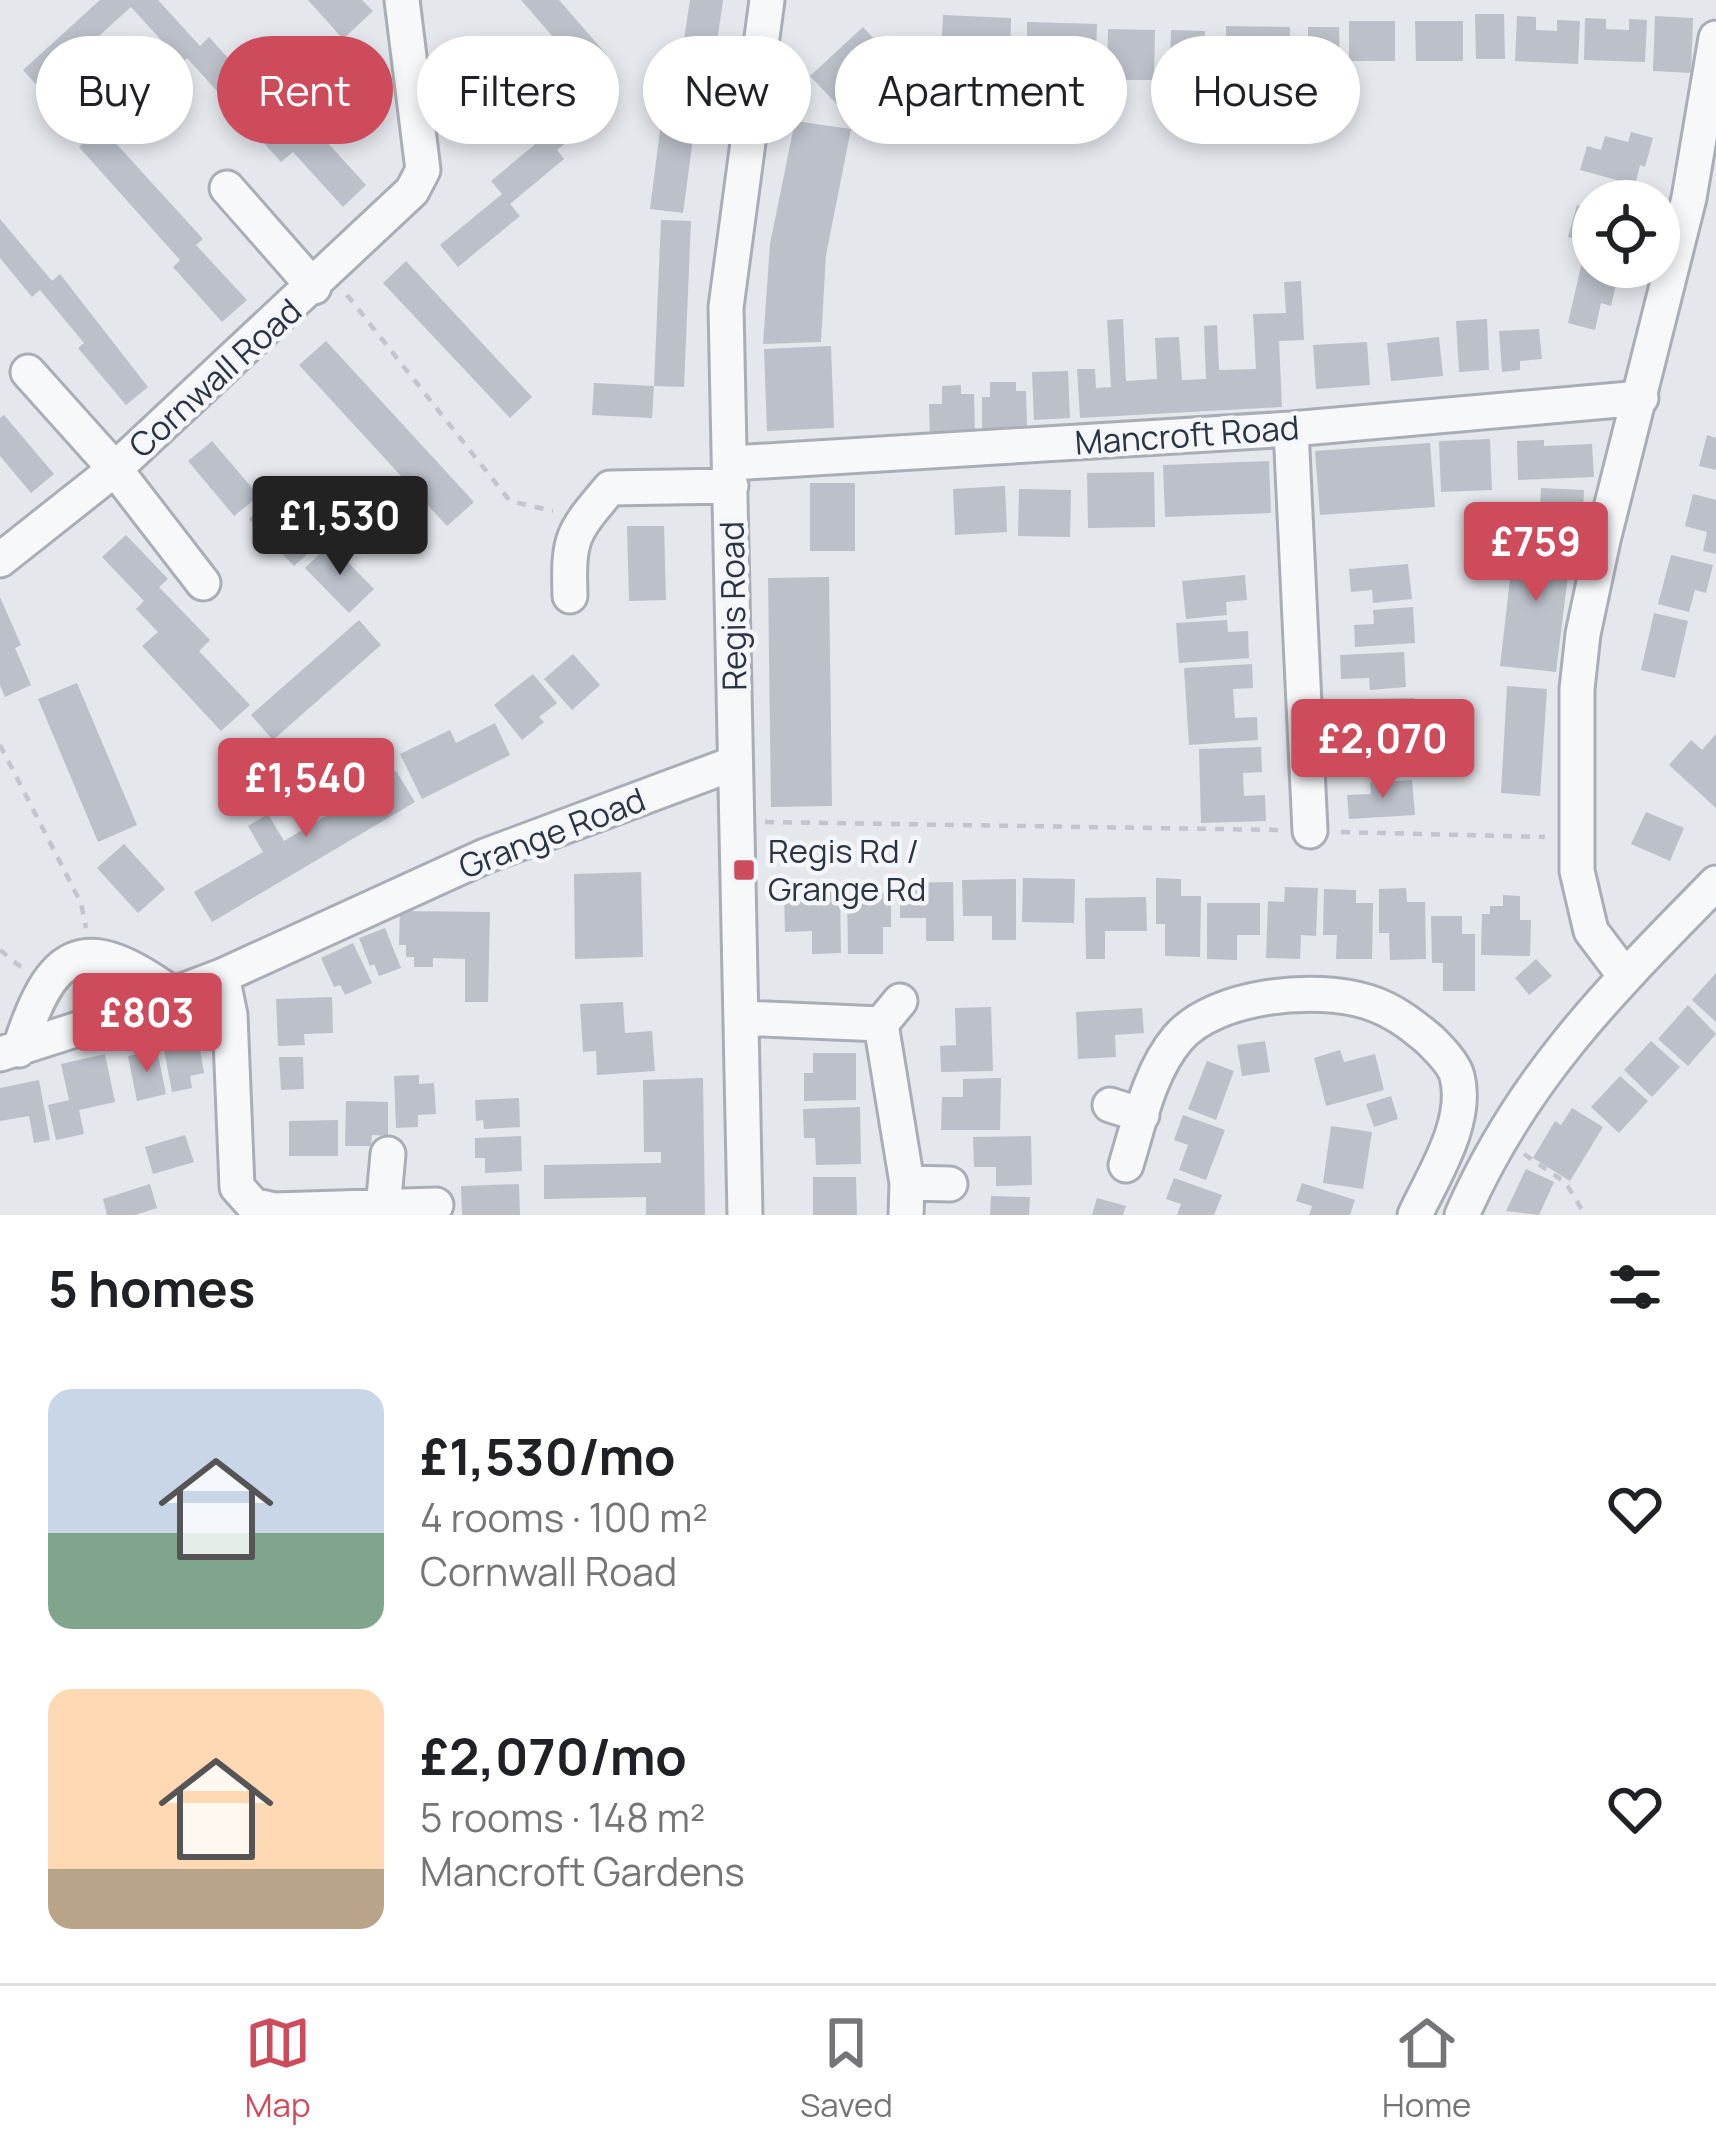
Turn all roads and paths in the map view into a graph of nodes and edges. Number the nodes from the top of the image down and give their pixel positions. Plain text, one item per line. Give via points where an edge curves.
1 (402, 0) edge
2 (766, 0) edge
3 (1716, 38) edge
4 (227, 188) dead end
5 (322, 279) junction
6 (24, 367) dead end
7 (1642, 398) junction
8 (1291, 429) junction
9 (115, 469) junction
10 (732, 475) junction
11 (555, 512) dead end
12 (0, 560) edge
13 (203, 583) dead end
14 (570, 596) dead end
15 (0, 746) edge
16 (735, 763) junction
17 (735, 822) junction
18 (1310, 831) junction
19 (1575, 838) junction
20 (1716, 883) edge
21 (92, 956) junction
22 (221, 976) junction
23 (1625, 976) junction
24 (172, 994) junction
25 (742, 1018) junction
26 (9, 1052) edge
27 (1500, 1138) junction
28 (388, 1154) dead end
29 (1126, 1165) dead end
30 (950, 1184) dead end
31 (907, 1199) edge
32 (436, 1205) dead end
33 (383, 1209) junction
34 (745, 1215) edge
35 (1415, 1215) edge
36 (1462, 1215) edge
37 (1585, 1215) edge

1 - 5 street, Cornwall Road via 423,170 412,191
2 - 10 street, Regis Road via 726,307
3 - 7 street
4 - 5 street, Cornwall Road
5 - 9 street, Cornwall Road
5 - 11 path via 511,501
6 - 9 street, Cornwall Road
7 - 8 street, Mancroft Road
7 - 19 street via 1583,634
8 - 10 street, Mancroft Road
8 - 18 street
9 - 12 street, Cornwall Road
9 - 13 street, Cornwall Road
10 - 14 street, Mancroft Road via 610,488 568,548
10 - 16 street, Regis Road
15 - 21 path via 81,903
16 - 17 street, Regis Road
16 - 22 street, Grange Road via 485,856
17 - 18 path
17 - 25 street, Regis Road
18 - 19 path
19 - 23 street via 1591,931
20 - 23 street
21 - 24 street via 116,958
21 - 26 street, Grange Road via 57,968
22 - 24 street, Grange Road
22 - 33 street via 230,1015 237,1187 253,1205 274,1210
23 - 27 street via 1529,1090
24 - 26 street, Grange Road
25 - 31 street via 891,1013
25 - 34 street, Regis Road
27 - 36 street
27 - 37 path via 1566,1183
28 - 33 street
29 - 35 street via 1126,1110 1178,1038 1211,1011 1331,995 1405,1018 1457,1074 1454,1128
30 - 31 street
32 - 33 street

